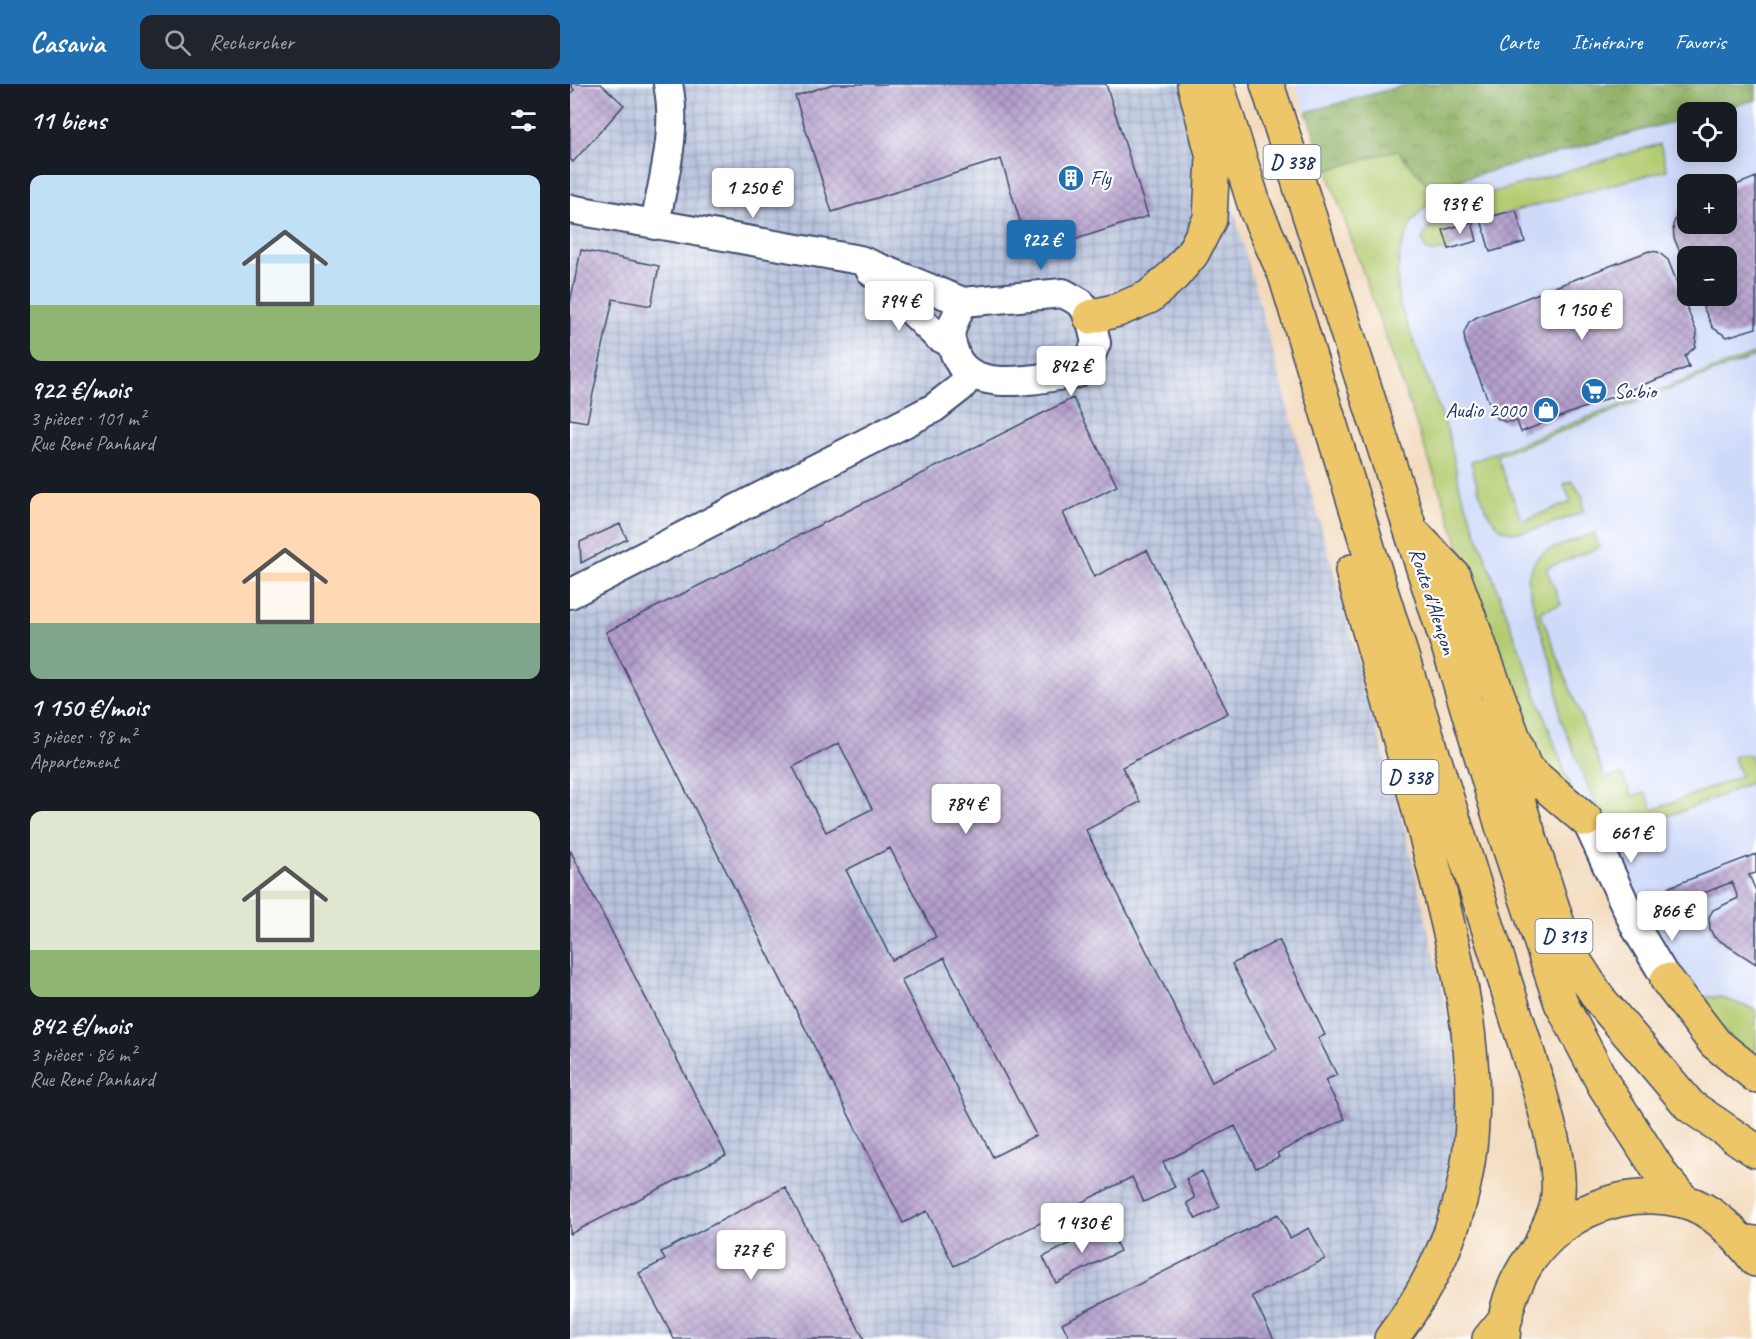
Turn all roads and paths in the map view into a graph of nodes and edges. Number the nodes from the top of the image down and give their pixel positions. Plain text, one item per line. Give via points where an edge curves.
1 (668, 84) edge
2 (1194, 84) edge
3 (1217, 84) edge
4 (1267, 84) edge
5 (570, 209) edge
6 (1256, 210) junction
7 (655, 225) junction
8 (860, 260) junction
9 (963, 302) junction
10 (1090, 317) junction
11 (951, 343) junction
12 (972, 374) junction
13 (1410, 530) junction
14 (570, 594) edge
15 (1456, 671) junction
16 (1586, 820) joint
17 (1667, 980) joint
18 (1756, 1076) edge
19 (1756, 1151) edge
20 (1684, 1201) junction
21 (1542, 1241) junction
22 (1751, 1248) edge
23 (1499, 1332) edge
24 (1391, 1339) edge

1 - 7 street via 673,107
2 - 10 main road via 1213,157 1210,219 1192,254 1149,297
3 - 6 main road, D 338
4 - 13 main road, D 338
5 - 7 street
6 - 21 main road, D 338 via 1285,275 1554,1141 1556,1210
6 - 24 main road, D 338 via 1269,280 1415,794 1469,1024 1474,1116 1455,1223 1433,1275
7 - 8 street
8 - 9 street
8 - 11 street via 937,336
9 - 10 street via 1063,293 1081,303
9 - 11 street via 951,332
10 - 12 street via 1096,343 1089,360 1077,373 990,382
11 - 12 street via 957,360
12 - 14 street via 934,408
13 - 15 main road, Route d'Alençon / D 338
13 - 16 main road via 1454,576 1525,768
15 - 19 main road, D 313 via 1478,683 1558,924 1576,963 1600,1000 1690,1106
15 - 20 main road, D 338 via 1561,1003 1615,1103 1663,1177
16 - 17 street via 1636,928
17 - 18 main road via 1715,1043
20 - 21 main road via 1652,1197 1603,1204 1579,1214
20 - 22 main road via 1716,1217
21 - 23 main road via 1523,1267

